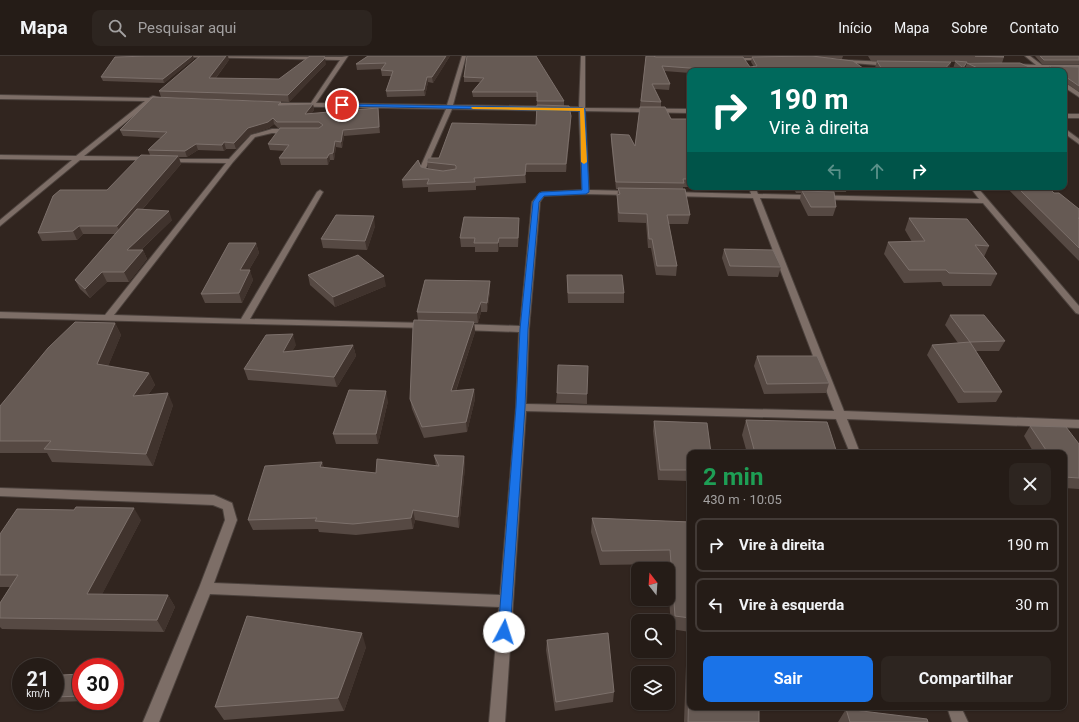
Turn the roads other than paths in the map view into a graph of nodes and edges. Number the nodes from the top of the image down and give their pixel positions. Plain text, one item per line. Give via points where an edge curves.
1 (185, 56) edge
2 (203, 56) edge
3 (464, 56) edge
4 (583, 56) edge
5 (859, 56) edge
6 (1027, 56) edge
7 (345, 57) edge
8 (744, 59) junction
9 (773, 59) edge
10 (721, 60) edge
11 (197, 61) edge
12 (839, 61) edge
13 (898, 64) edge
14 (748, 65) edge
15 (868, 66) junction
16 (1010, 66) edge
17 (1041, 67) junction
18 (1079, 67) edge
19 (1067, 86) edge
20 (157, 94) dead end
21 (1079, 95) edge
22 (0, 97) edge
23 (151, 99) junction
24 (167, 100) edge
25 (263, 104) edge
26 (312, 105) junction
27 (449, 108) junction
28 (582, 109) junction
29 (687, 111) edge
30 (1067, 116) edge
31 (1079, 116) edge
32 (304, 131) edge
33 (1067, 132) edge
34 (1079, 142) edge
35 (0, 156) edge
36 (78, 158) junction
37 (154, 159) edge
38 (162, 160) edge
39 (231, 161) junction
40 (440, 174) edge
41 (976, 190) edge
42 (754, 191) edge
43 (320, 192) dead end
44 (586, 192) junction
45 (638, 193) edge
46 (668, 194) edge
47 (986, 201) junction
48 (0, 224) edge
49 (1079, 311) edge
50 (0, 315) edge
51 (108, 317) junction
52 (245, 320) junction
53 (436, 326) edge
54 (452, 327) edge
55 (524, 329) junction
56 (521, 407) junction
57 (841, 416) junction
58 (1079, 424) edge
59 (854, 450) edge
60 (0, 492) edge
61 (206, 588) junction
62 (506, 602) junction
63 (955, 710) edge
64 (151, 722) edge
65 (497, 722) edge
66 (960, 722) edge

1 - 2 street
2 - 7 street
2 - 11 street
3 - 27 street
4 - 28 street
5 - 15 street
6 - 17 street
7 - 26 street
8 - 9 street
8 - 10 street
8 - 14 street
12 - 15 street
13 - 15 street
16 - 17 street
17 - 18 street
19 - 21 street
20 - 23 street
22 - 23 street
23 - 24 street
23 - 36 street
25 - 26 street
26 - 27 street
27 - 28 street
27 - 40 street via 423,168 424,172
28 - 29 street
28 - 44 street
30 - 31 street
32 - 39 street via 272,131 253,136
33 - 34 street
35 - 36 street
36 - 37 street
36 - 48 street
38 - 39 street
39 - 51 street
41 - 47 street
42 - 46 street
42 - 47 street
42 - 57 street
43 - 52 street
44 - 45 street
44 - 55 street via 542,194 536,202
47 - 49 street
50 - 51 street
51 - 52 street
52 - 53 street
54 - 55 street
55 - 56 street
56 - 57 street
56 - 62 street
57 - 58 street
57 - 59 street
60 - 61 street via 214,500 228,506 231,520
61 - 62 street
61 - 64 street
62 - 65 street
63 - 66 street

